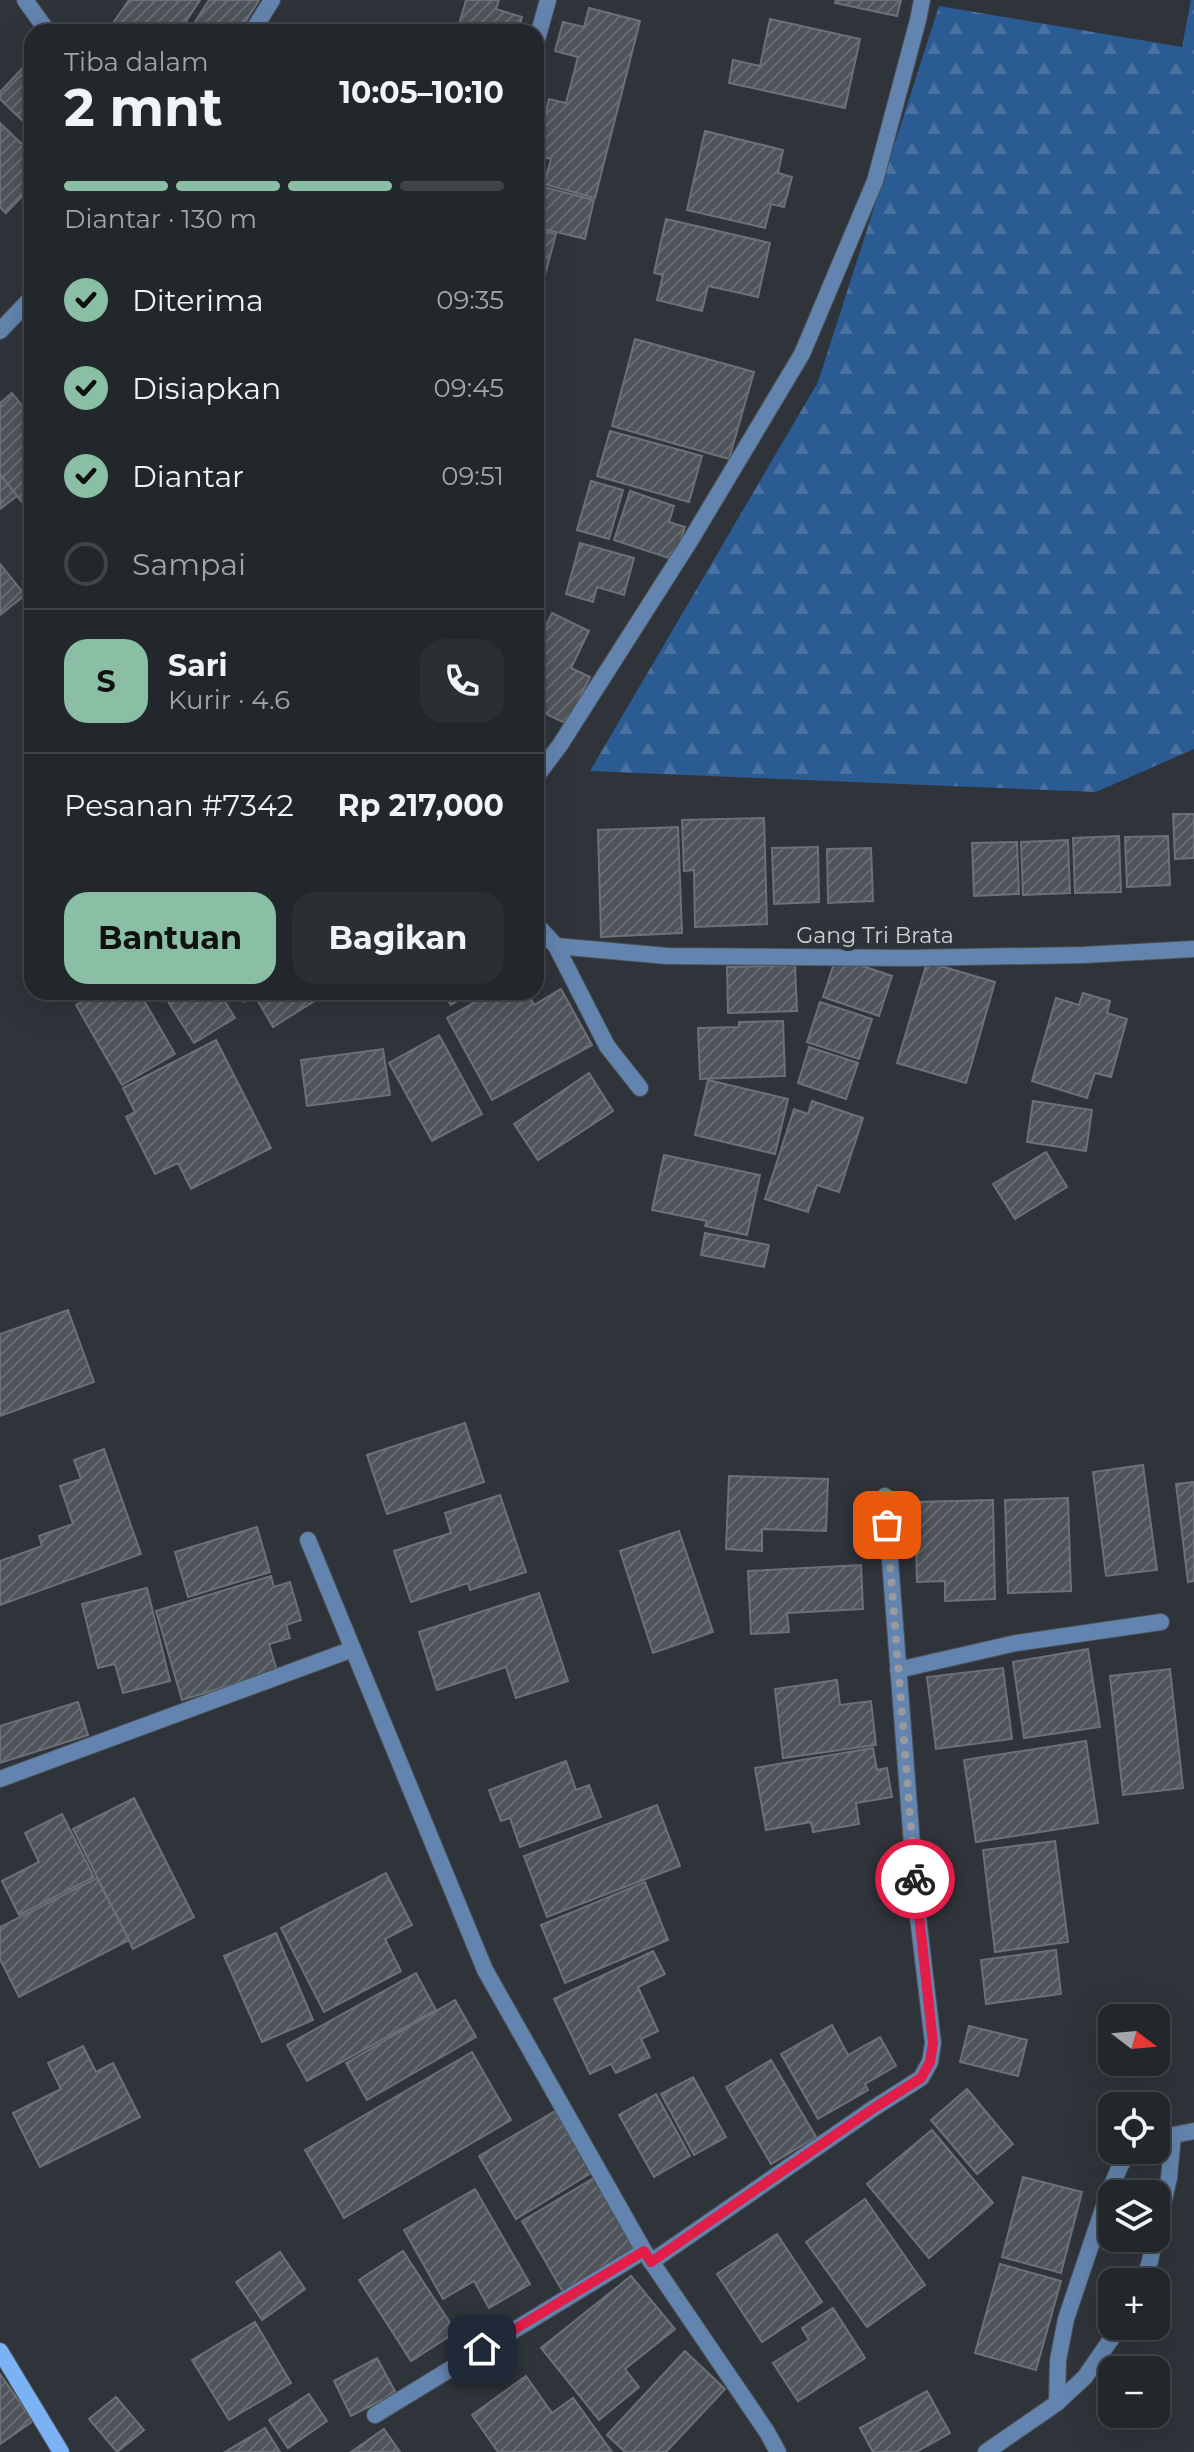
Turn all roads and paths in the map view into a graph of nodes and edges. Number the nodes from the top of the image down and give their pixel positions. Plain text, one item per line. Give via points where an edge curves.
1 (25, 0) edge
2 (272, 0) edge
3 (548, 0) edge
4 (922, 0) edge
5 (42, 24) edge
6 (257, 24) edge
7 (541, 24) edge
8 (24, 306) edge
9 (0, 331) edge
10 (544, 766) edge
11 (544, 933) edge
12 (556, 946) junction
13 (1194, 949) edge
14 (640, 1088) dead end
15 (885, 1496) dead end
16 (308, 1540) dead end
17 (1161, 1622) dead end
18 (353, 1649) junction
19 (898, 1670) junction
20 (0, 1779) edge
21 (1194, 2131) edge
22 (1173, 2135) junction
23 (1170, 2136) edge
24 (1121, 2164) edge
25 (1169, 2180) edge
26 (647, 2256) junction
27 (1110, 2340) edge
28 (0, 2351) edge
29 (1057, 2403) junction
30 (375, 2415) dead end
31 (61, 2452) edge
32 (778, 2452) edge
33 (986, 2452) edge

1 - 5 street
2 - 6 street
3 - 7 street
4 - 10 street via 875,181 802,354 682,554
8 - 9 street
11 - 12 street
12 - 13 street, Gang Tri Brata via 667,956 909,958
12 - 14 street via 607,1046
15 - 19 street
16 - 18 street
17 - 19 street via 1016,1643
18 - 20 street
18 - 26 street via 485,1970
19 - 26 street via 933,2043 930,2062 921,2078
21 - 22 street
22 - 23 street
22 - 25 street
24 - 29 street via 1066,2319
26 - 30 street
26 - 32 street
27 - 29 street via 1085,2377
28 - 31 street
29 - 33 street

